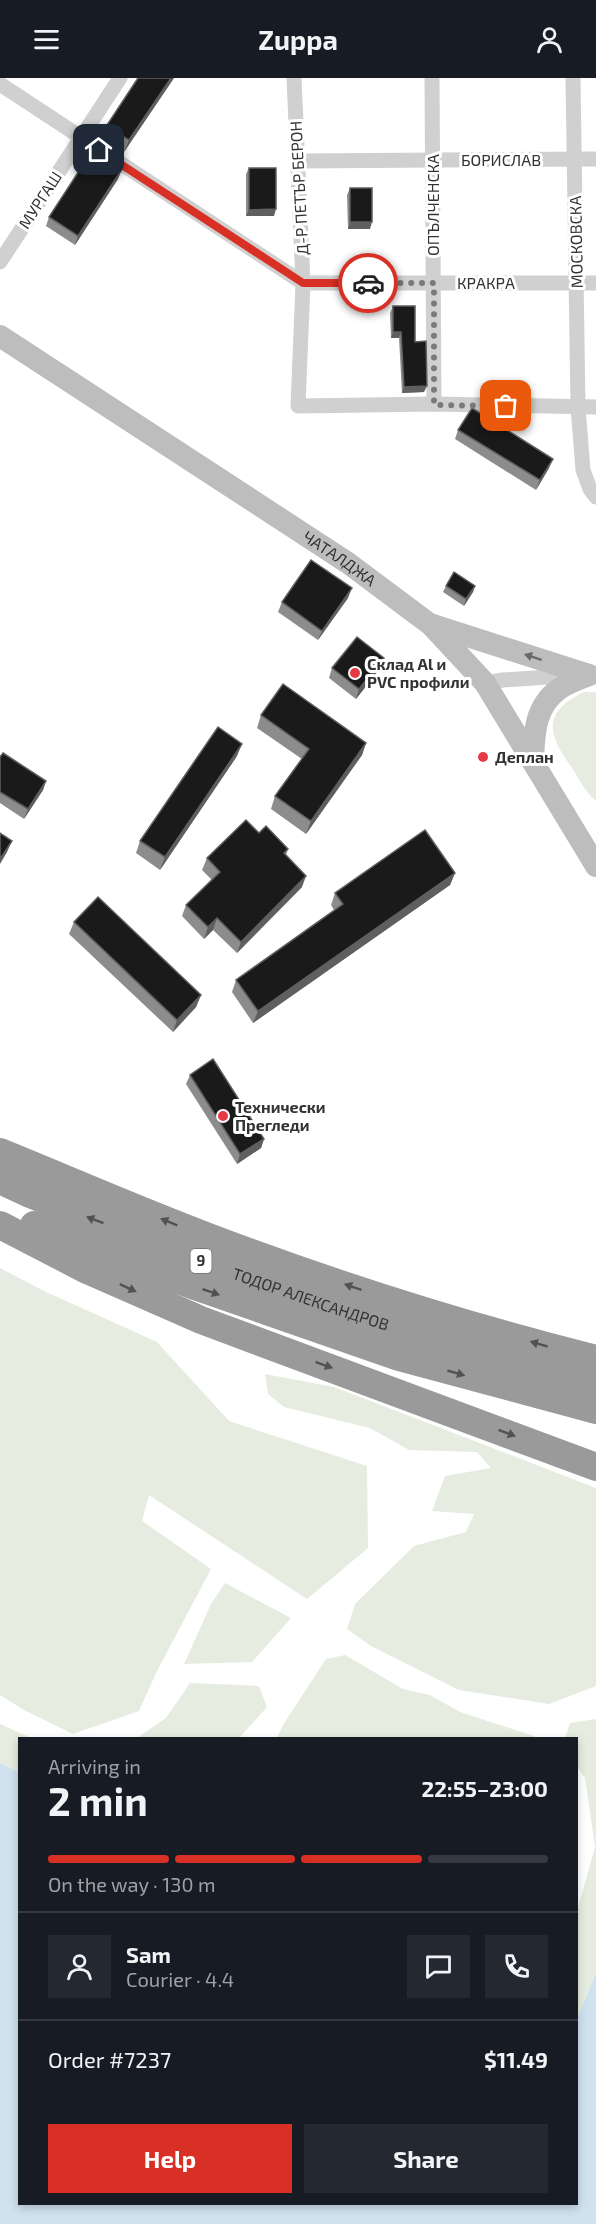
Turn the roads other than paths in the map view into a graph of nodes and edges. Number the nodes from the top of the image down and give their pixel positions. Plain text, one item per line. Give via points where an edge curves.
1 (120, 78) edge
2 (294, 78) edge
3 (432, 78) edge
4 (573, 78) edge
5 (0, 84) edge
6 (81, 137) junction
7 (574, 159) junction
8 (596, 159) edge
9 (433, 160) junction
10 (298, 161) junction
11 (0, 262) edge
12 (303, 283) junction
13 (434, 283) junction
14 (576, 283) junction
15 (596, 283) edge
16 (0, 336) edge
17 (0, 351) edge
18 (34, 358) junction
19 (434, 405) junction
20 (596, 406) edge
21 (578, 407) junction
22 (596, 497) edge
23 (431, 625) junction
24 (592, 675) edge
25 (485, 683) junction
26 (533, 762) junction
27 (596, 866) edge
28 (0, 1152) edge
29 (0, 1180) edge
30 (0, 1210) edge
31 (0, 1225) edge
32 (403, 1344) junction
33 (596, 1359) edge
34 (596, 1382) edge
35 (596, 1410) edge
36 (596, 1467) edge

1 - 6 street, МУРГАШ
2 - 10 street, Д-Р ПЕТЪР БЕРОН
3 - 9 street, ОПЪЛЧЕНСКА
4 - 7 street, МОСКОВСКА
5 - 6 street
6 - 11 street, МУРГАШ
6 - 12 street
7 - 8 street, БОРИСЛАВ
7 - 9 street, БОРИСЛАВ
7 - 14 street, МОСКОВСКА
9 - 10 street, БОРИСЛАВ
9 - 13 street, ОПЪЛЧЕНСКА
10 - 12 street, Д-Р ПЕТЪР БЕРОН
12 - 13 street, КРАКРА
12 - 19 street, Д-Р ПЕТЪР БЕРОН via 298,406
13 - 14 street, КРАКРА
13 - 19 street, ОПЪЛЧЕНСКА
14 - 15 street, КРАКРА
14 - 21 street, МОСКОВСКА
16 - 18 main road, ЧАТАЛДЖА
17 - 18 main road
18 - 23 main road, ЧАТАЛДЖА via 348,563
19 - 21 street
20 - 21 street
21 - 22 street, МОСКОВСКА via 583,470
24 -> 23 main road
23 - 25 main road, ЧАТАЛДЖА
24 - 25 street
24 - 26 main road via 557,690 541,709 535,728
25 - 26 main road, ЧАТАЛДЖА
26 - 27 main road, ЧАТАЛДЖА
33 -> 28 highway via 380,1296 228,1244
32 -> 29 highway, ТОДОР АЛЕКСАНДРОВ / 9
30 -> 32 highway, ТОДОР АЛЕКСАНДРОВ / 9 via 189,1284
31 -> 36 highway via 87,1270 201,1320
32 - 34 highway, ТОДОР АЛЕКСАНДРОВ / 9
32 -> 35 highway, ТОДОР АЛЕКСАНДРОВ / 9

